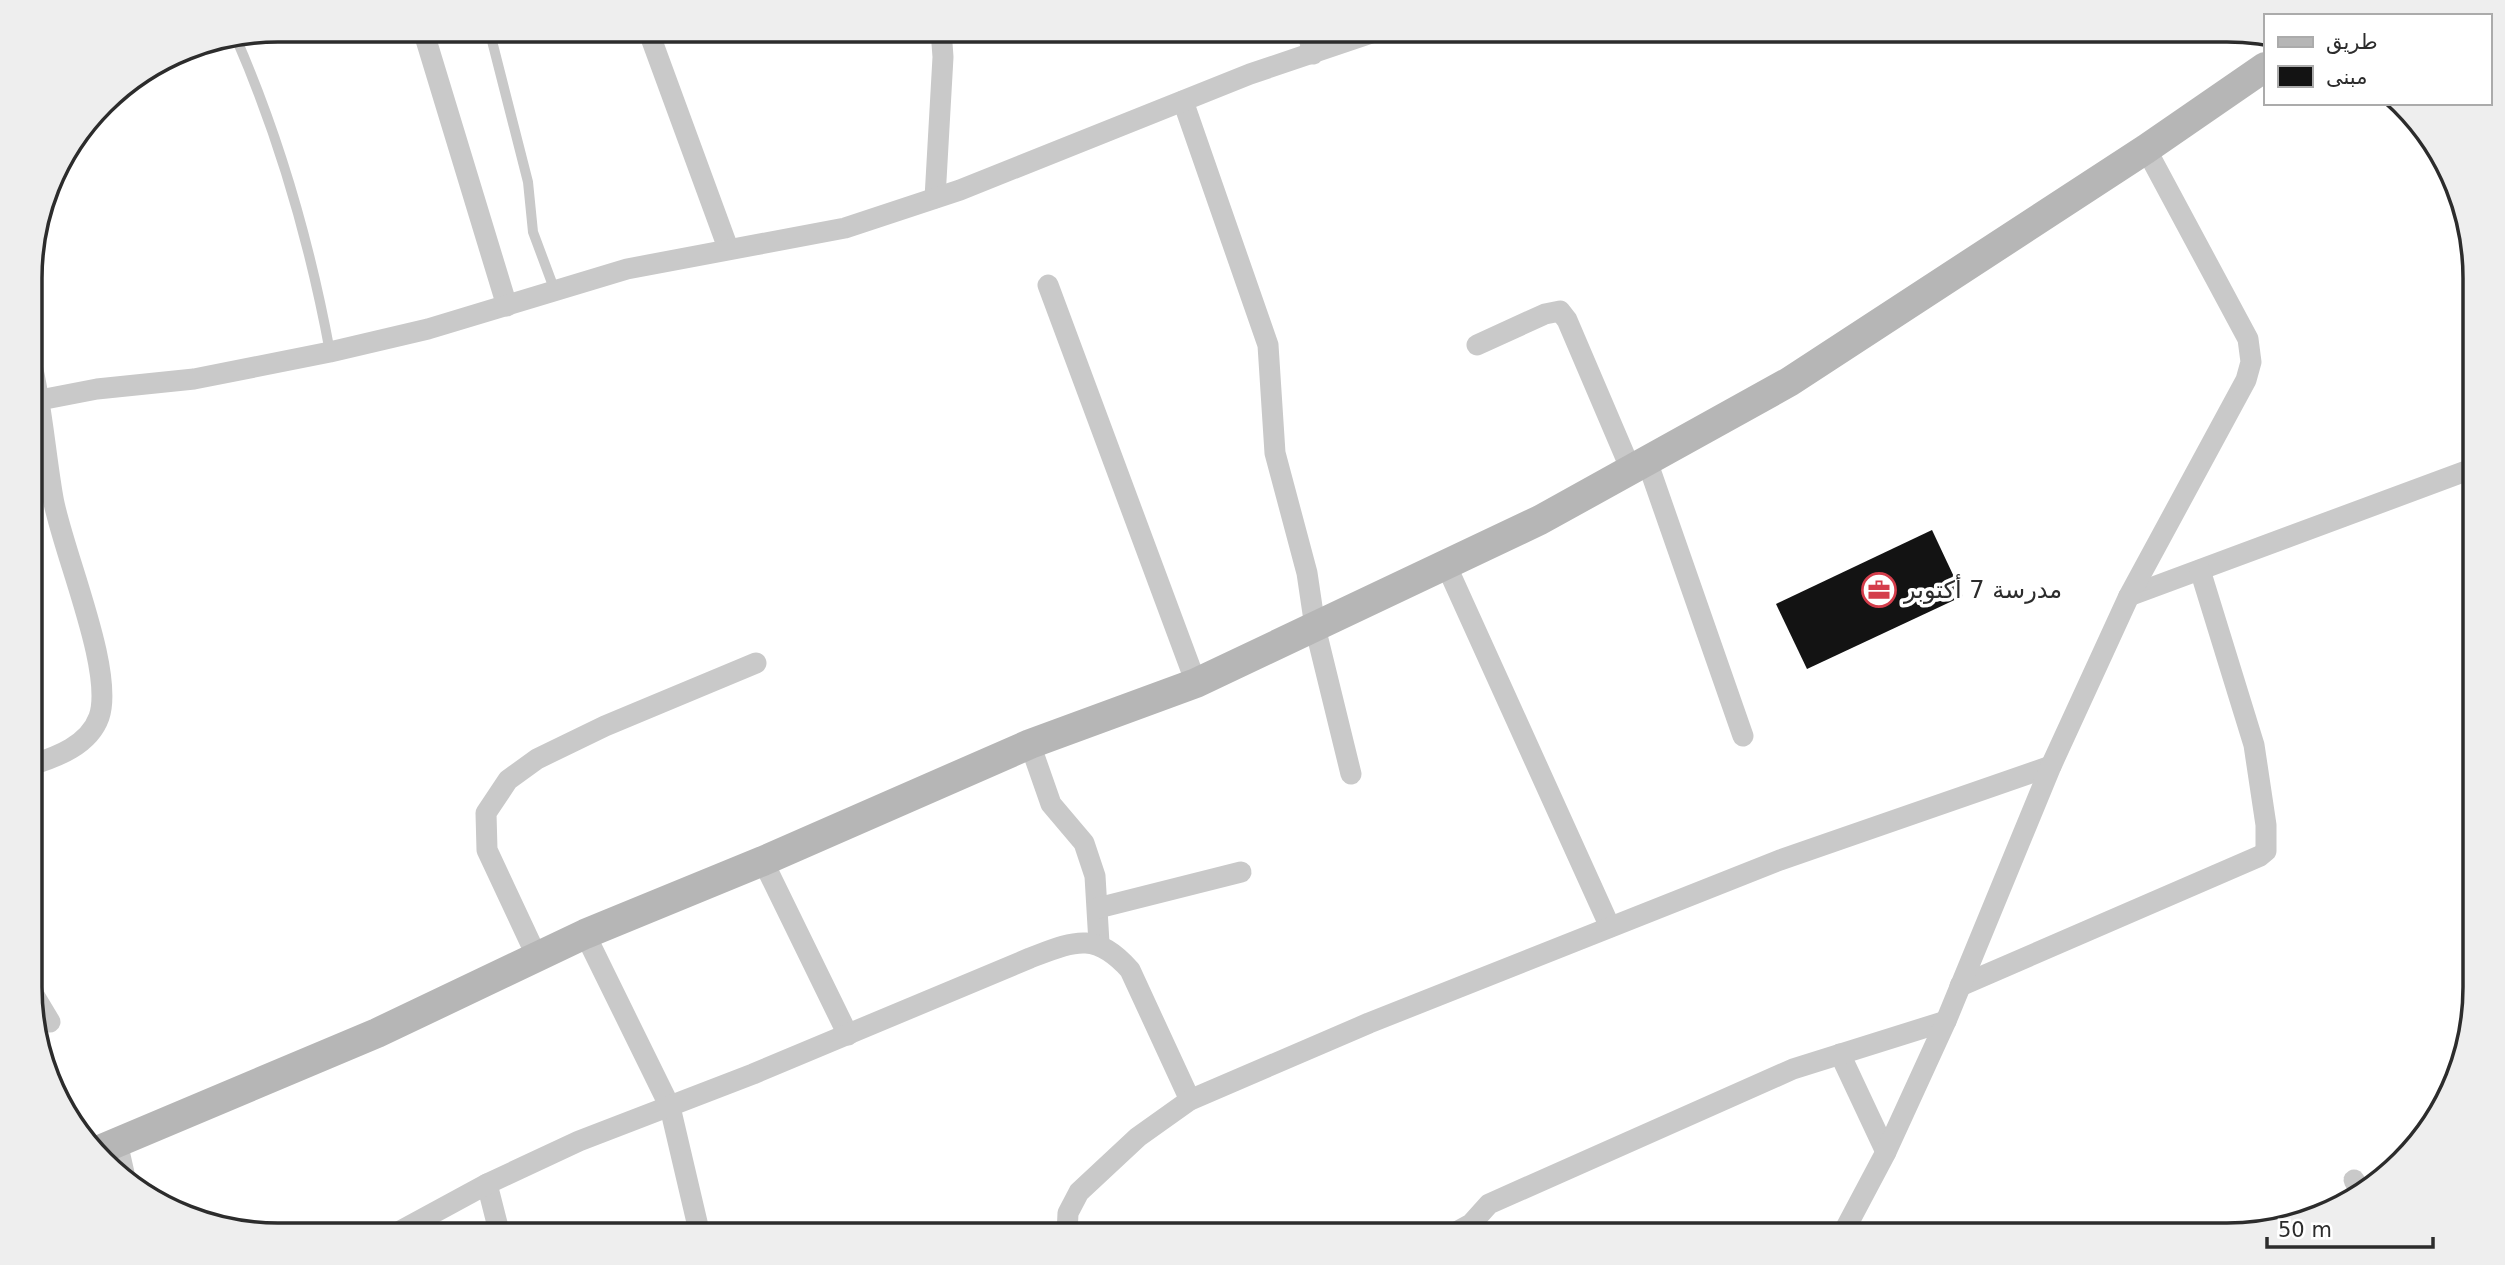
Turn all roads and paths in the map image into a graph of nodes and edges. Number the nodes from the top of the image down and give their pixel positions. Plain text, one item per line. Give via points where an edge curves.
1 (1310, 42) edge
2 (1345, 42) edge
3 (427, 43) edge
4 (493, 43) edge
5 (653, 43) edge
6 (942, 43) edge
7 (240, 46) edge
8 (1313, 54) junction
9 (2264, 67) edge
10 (1183, 102) junction
11 (2146, 149) junction
12 (935, 198) junction
13 (728, 248) junction
14 (1048, 285) dead end
15 (555, 291) junction
16 (507, 306) junction
17 (1477, 345) dead end
18 (330, 352) junction
19 (43, 398) edge
20 (43, 442) edge
21 (1639, 466) junction
22 (2463, 472) edge
23 (1447, 566) junction
24 (2200, 570) junction
25 (2129, 596) junction
26 (1315, 627) junction
27 (756, 663) dead end
28 (1196, 683) junction
29 (1743, 736) dead end
30 (1030, 744) junction
31 (42, 760) edge
32 (2051, 765) junction
33 (1351, 774) dead end
34 (763, 861) junction
35 (1241, 872) dead end
36 (1098, 908) junction
37 (1610, 927) junction
38 (585, 934) junction
39 (1099, 943) junction
40 (537, 957) junction
41 (1960, 986) junction
42 (44, 1011) edge
43 (1946, 1021) junction
44 (50, 1022) dead end
45 (848, 1035) junction
46 (1840, 1054) junction
47 (1190, 1100) junction
48 (670, 1107) junction
49 (107, 1147) edge
50 (1886, 1152) junction
51 (487, 1184) junction
52 (1472, 1222) edge
53 (1849, 1222) edge
54 (415, 1223) edge
55 (496, 1223) edge
56 (697, 1223) edge
57 (1068, 1223) edge

1 - 8 street
2 - 8 street
3 - 16 street
4 - 15 lane via 528,182 533,232
5 - 13 street
6 - 12 street
7 - 18 lane via 259,89 290,186 318,285
8 - 10 street
9 - 11 street
10 - 12 street
10 - 26 street via 1268,345 1275,453 1307,573
11 - 21 street via 1789,382
11 - 25 street via 2248,339 2251,362
12 - 13 street via 845,228
13 - 15 street via 627,269
14 - 28 street
15 - 16 street
16 - 18 street
17 - 21 street via 1560,311
18 - 19 street via 194,379
20 - 31 street via 62,541 91,628 101,707 92,729 78,745
21 - 23 street
21 - 29 street
22 - 24 street
23 - 26 street
23 - 37 street
24 - 25 street
24 - 41 street via 2255,745 2266,851
25 - 32 street
26 - 28 street
26 - 33 street
27 - 40 street via 605,726 537,759 508,780 486,813 488,850
28 - 30 street
30 - 34 street
30 - 36 street via 1051,804 1084,843 1095,876
32 - 37 street via 1780,860
32 - 41 street
34 - 38 street
34 - 45 street
35 - 36 street
36 - 39 street
37 - 47 street
38 - 40 street
38 - 48 street
39 - 45 street via 1050,950
39 - 47 street via 1130,970
40 - 49 street via 377,1033
41 - 43 street
42 - 44 street
43 - 46 street
43 - 50 street
45 - 48 street
46 - 50 street
46 - 52 street via 1794,1069 1489,1204
47 - 57 street via 1138,1137 1079,1192
48 - 51 street via 579,1140
48 - 56 street
50 - 53 street
51 - 54 street
51 - 55 street

